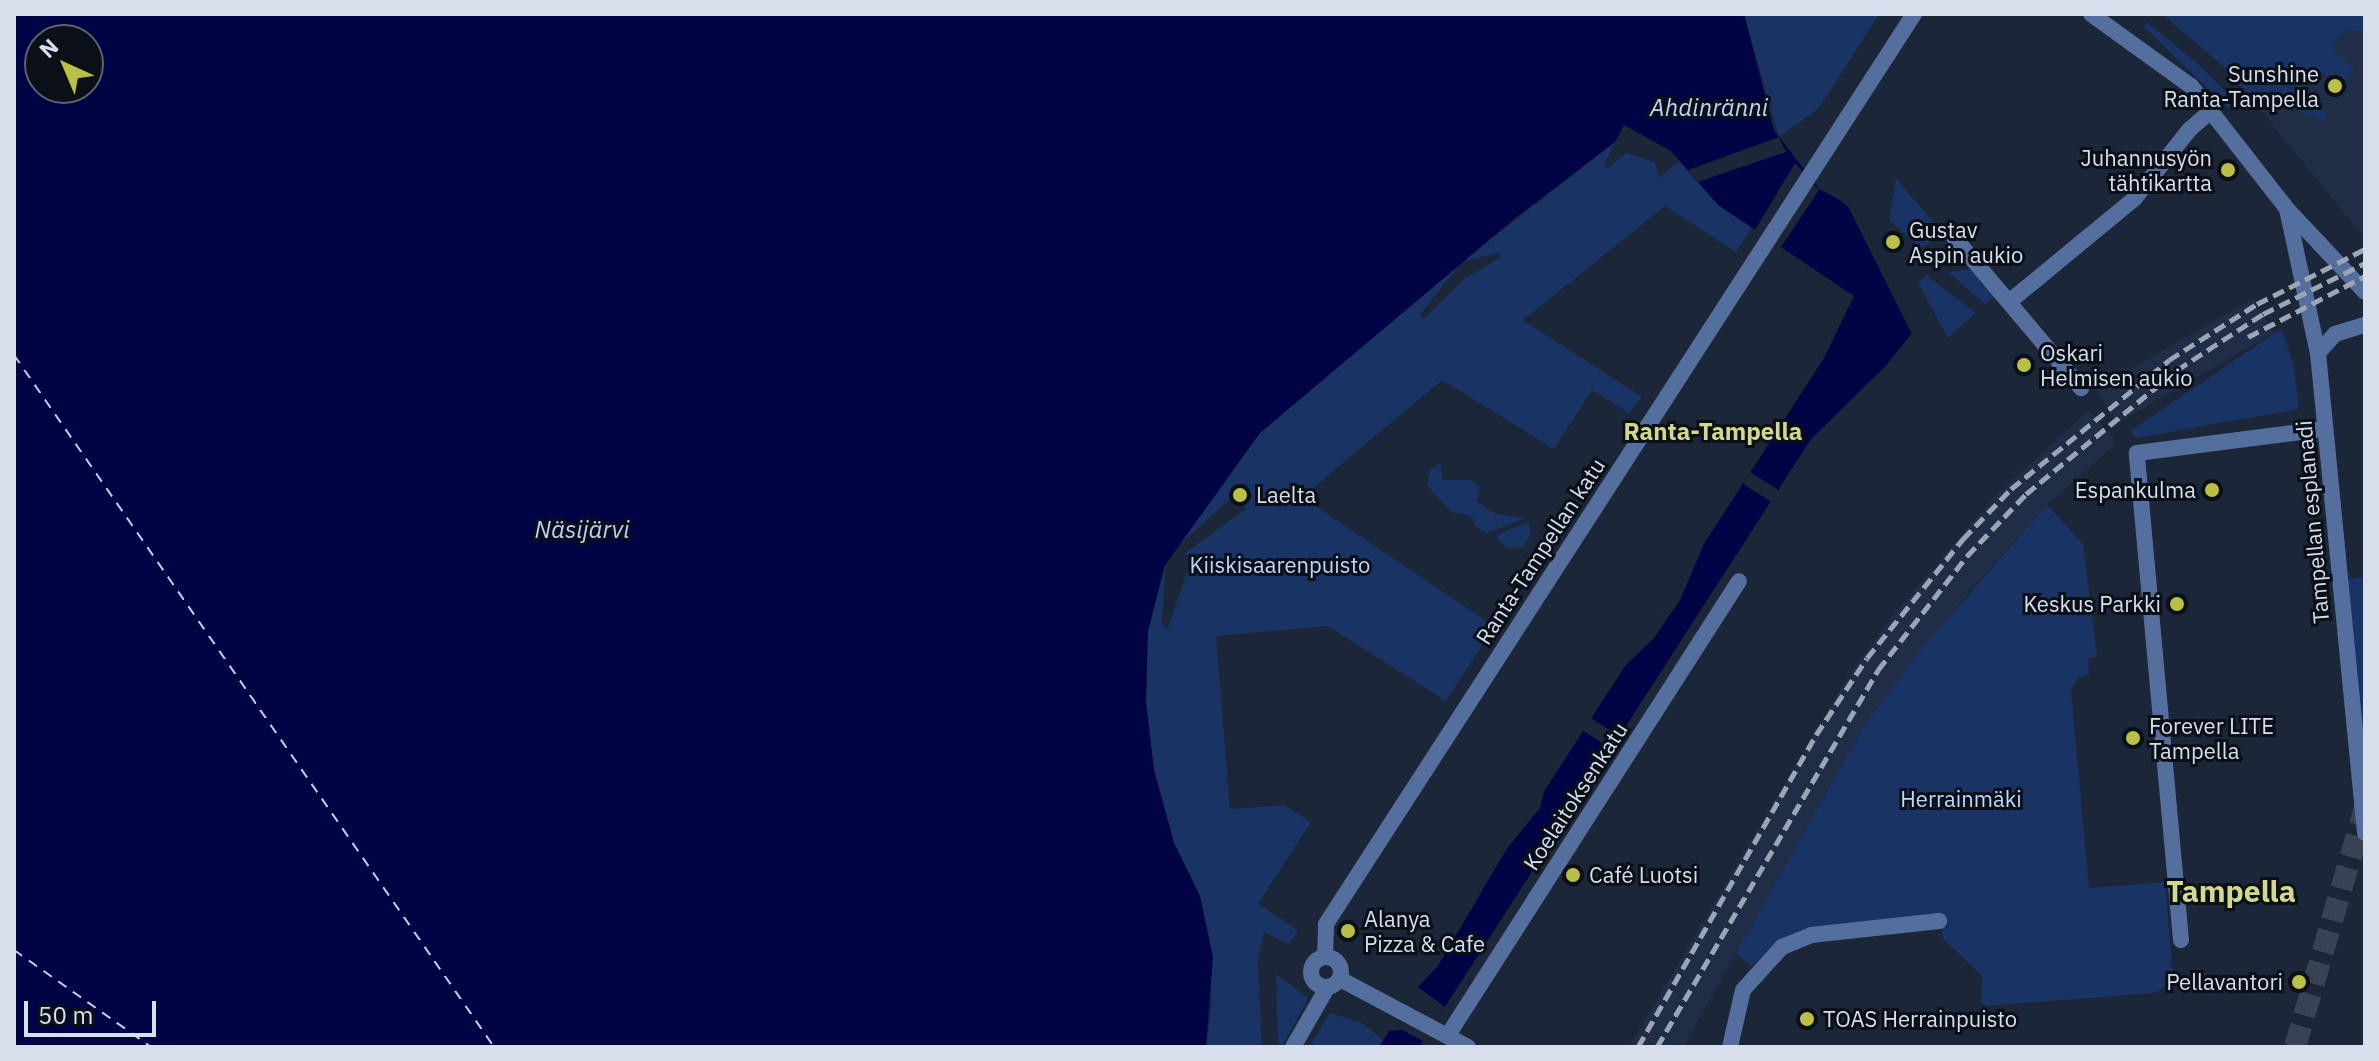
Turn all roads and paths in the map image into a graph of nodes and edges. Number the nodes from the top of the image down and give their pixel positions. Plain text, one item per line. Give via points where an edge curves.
1 (1914, 14) edge
2 (2091, 14) edge
3 (2212, 110) junction
4 (2287, 209) junction
5 (1953, 236) dead end
6 (2365, 292) edge
7 (2009, 302) junction
8 (2365, 325) edge
9 (2318, 353) junction
10 (2081, 388) dead end
11 (2317, 431) junction
12 (1739, 581) dead end
13 (2365, 833) edge
14 (1939, 921) dead end
15 (2181, 940) dead end
16 (1325, 956) junction
17 (1333, 983) junction
18 (1448, 1035) junction
19 (1293, 1047) edge
20 (1468, 1047) edge
21 (1730, 1047) edge

1 - 16 street, Ranta-Tampellan katu via 1853,119 1768,238 1326,924
2 - 3 street, Tampellan esplanadi via 2162,62
3 - 4 street, Tampellan esplanadi
3 - 7 street via 2189,130 2135,198
4 - 6 street, Tampellan esplanadi
4 - 9 street, Tampellan esplanadi
5 - 7 street
7 - 10 street
8 - 9 street via 2335,334
9 - 11 street, Tampellan esplanadi
11 - 13 street, Tampellan esplanadi
11 - 15 street via 2137,453
12 - 18 street, Koelaitoksenkatu
14 - 21 street via 1811,935 1782,947 1743,990
16 - 17 street via 1338,963
16 - 17 street, Ranta-Tampellan katu via 1317,959 1310,973
17 - 18 street via 1403,1010
17 - 19 street
18 - 20 street

